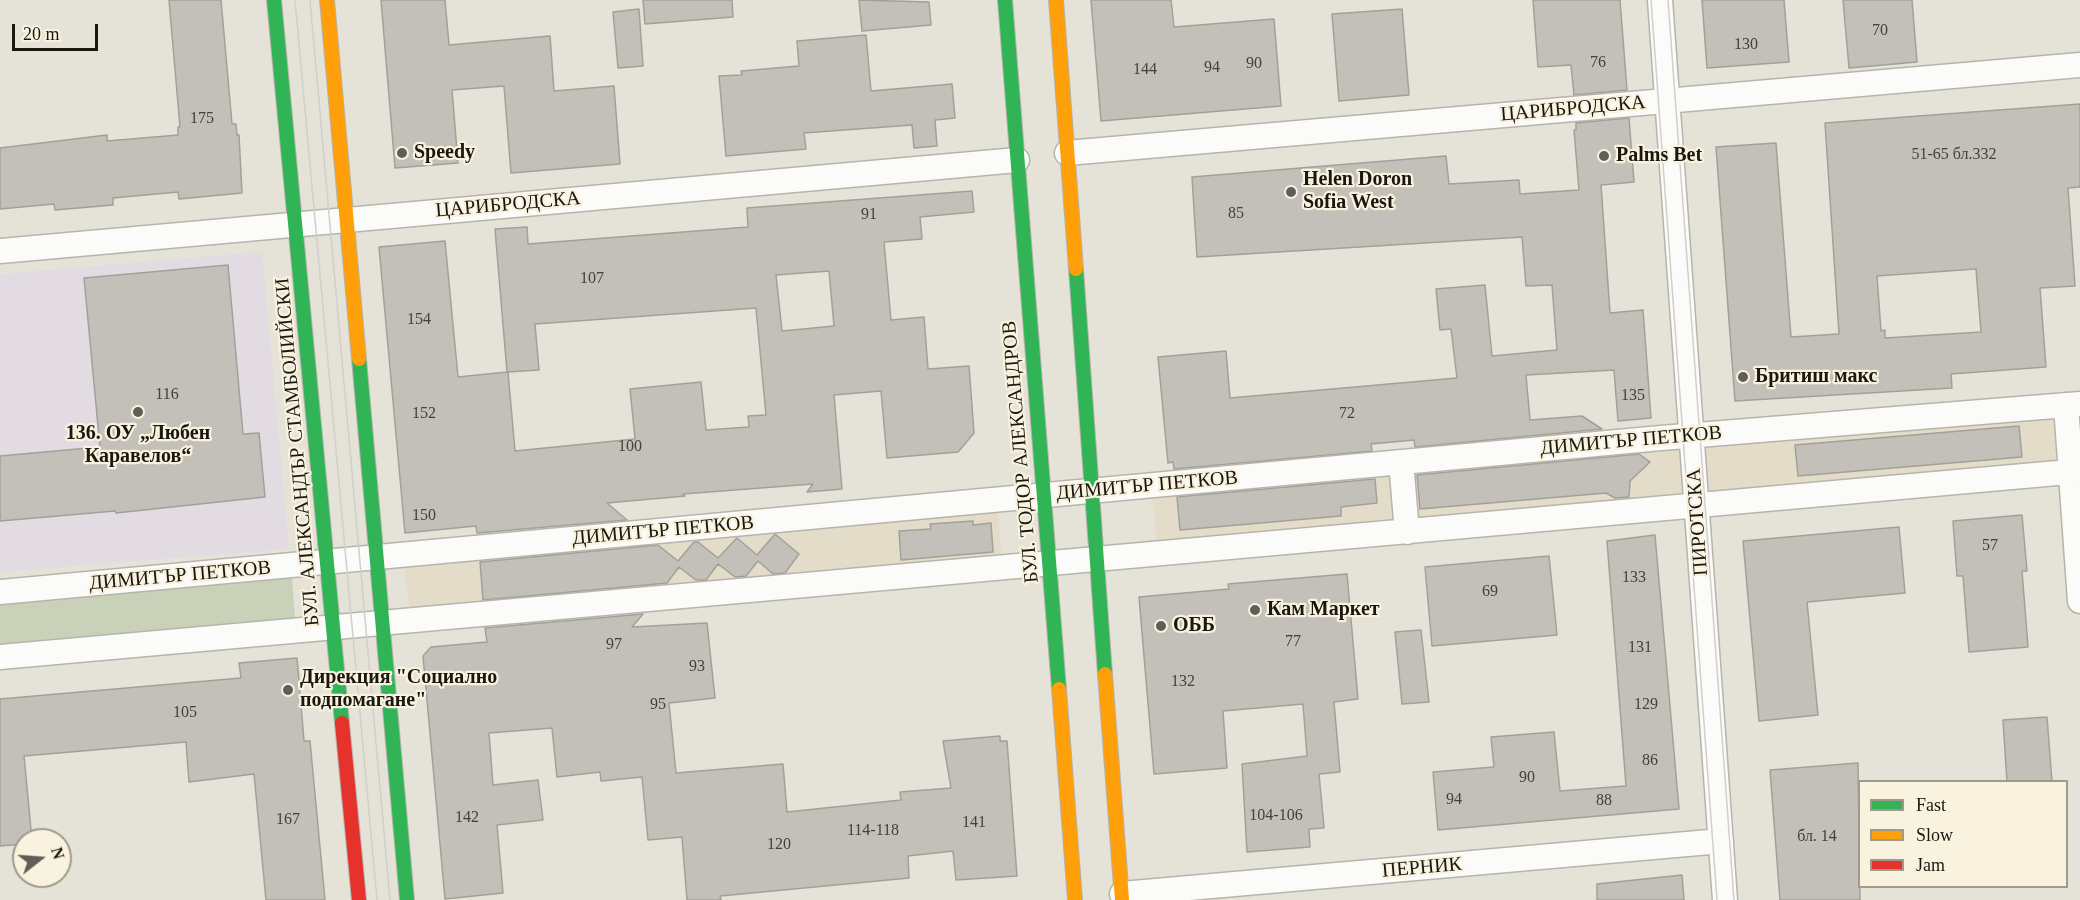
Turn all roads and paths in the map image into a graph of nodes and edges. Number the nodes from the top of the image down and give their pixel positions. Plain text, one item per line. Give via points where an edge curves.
1 (274, 0) edge
2 (327, 0) edge
3 (1005, 0) edge
4 (1056, 0) edge
5 (1660, 0) edge
6 (2080, 65) edge
7 (1667, 100) junction
8 (1067, 153) junction
9 (1017, 160) junction
10 (346, 219) junction
11 (296, 224) junction
12 (0, 251) edge
13 (2073, 404) edge
14 (1691, 436) junction
15 (1401, 462) junction
16 (2076, 471) edge
17 (1093, 491) junction
18 (1044, 495) junction
19 (1697, 505) junction
20 (1407, 532) junction
21 (376, 557) junction
22 (1098, 558) junction
23 (327, 562) junction
24 (1049, 562) junction
25 (0, 592) edge
26 (2080, 601) edge
27 (382, 624) junction
28 (334, 628) junction
29 (0, 657) edge
30 (1721, 841) junction
31 (1122, 897) edge
32 (359, 900) edge
33 (407, 900) edge
34 (1070, 900) edge
35 (1725, 900) edge

1 - 11 main road, БУЛ. АЛЕКСАНДЪР СТАМБОЛИЙСКИ
2 - 10 main road
3 - 9 main road, БУЛ. ТОДОР АЛЕКСАНДРОВ
4 - 8 main road
5 - 7 street, ПИРОТСКА
6 - 7 street, ЦАРИБРОДСКА
7 - 8 street, ЦАРИБРОДСКА
7 - 14 street, ПИРОТСКА
8 - 17 main road
9 - 10 street, ЦАРИБРОДСКА
9 - 18 main road, БУЛ. ТОДОР АЛЕКСАНДРОВ
10 - 11 street, ЦАРИБРОДСКА
10 - 21 main road
11 - 12 street, ЦАРИБРОДСКА
11 - 23 main road, БУЛ. АЛЕКСАНДЪР СТАМБОЛИЙСКИ
13 - 14 street, ДИМИТЪР ПЕТКОВ
13 - 16 street
14 - 15 street, ДИМИТЪР ПЕТКОВ
14 - 19 street, ПИРОТСКА
15 - 17 street, ДИМИТЪР ПЕТКОВ
15 - 20 street
16 - 19 street
16 - 26 street
17 - 18 street, ДИМИТЪР ПЕТКОВ
17 - 22 main road
18 - 21 street, ДИМИТЪР ПЕТКОВ
18 - 24 main road, БУЛ. ТОДОР АЛЕКСАНДРОВ
19 - 20 street
19 - 30 street, ПИРОТСКА
20 - 22 street
21 - 23 street, ДИМИТЪР ПЕТКОВ
21 - 27 main road
22 - 24 street
22 - 31 main road
23 - 25 street, ДИМИТЪР ПЕТКОВ
23 - 28 main road, БУЛ. АЛЕКСАНДЪР СТАМБОЛИЙСКИ
24 - 27 street
24 - 34 main road, БУЛ. ТОДОР АЛЕКСАНДРОВ
27 - 28 street
27 - 33 main road
28 - 29 street
28 - 32 main road, БУЛ. АЛЕКСАНДЪР СТАМБОЛИЙСКИ
30 - 31 street, ПЕРНИК
30 - 35 street, ПИРОТСКА

